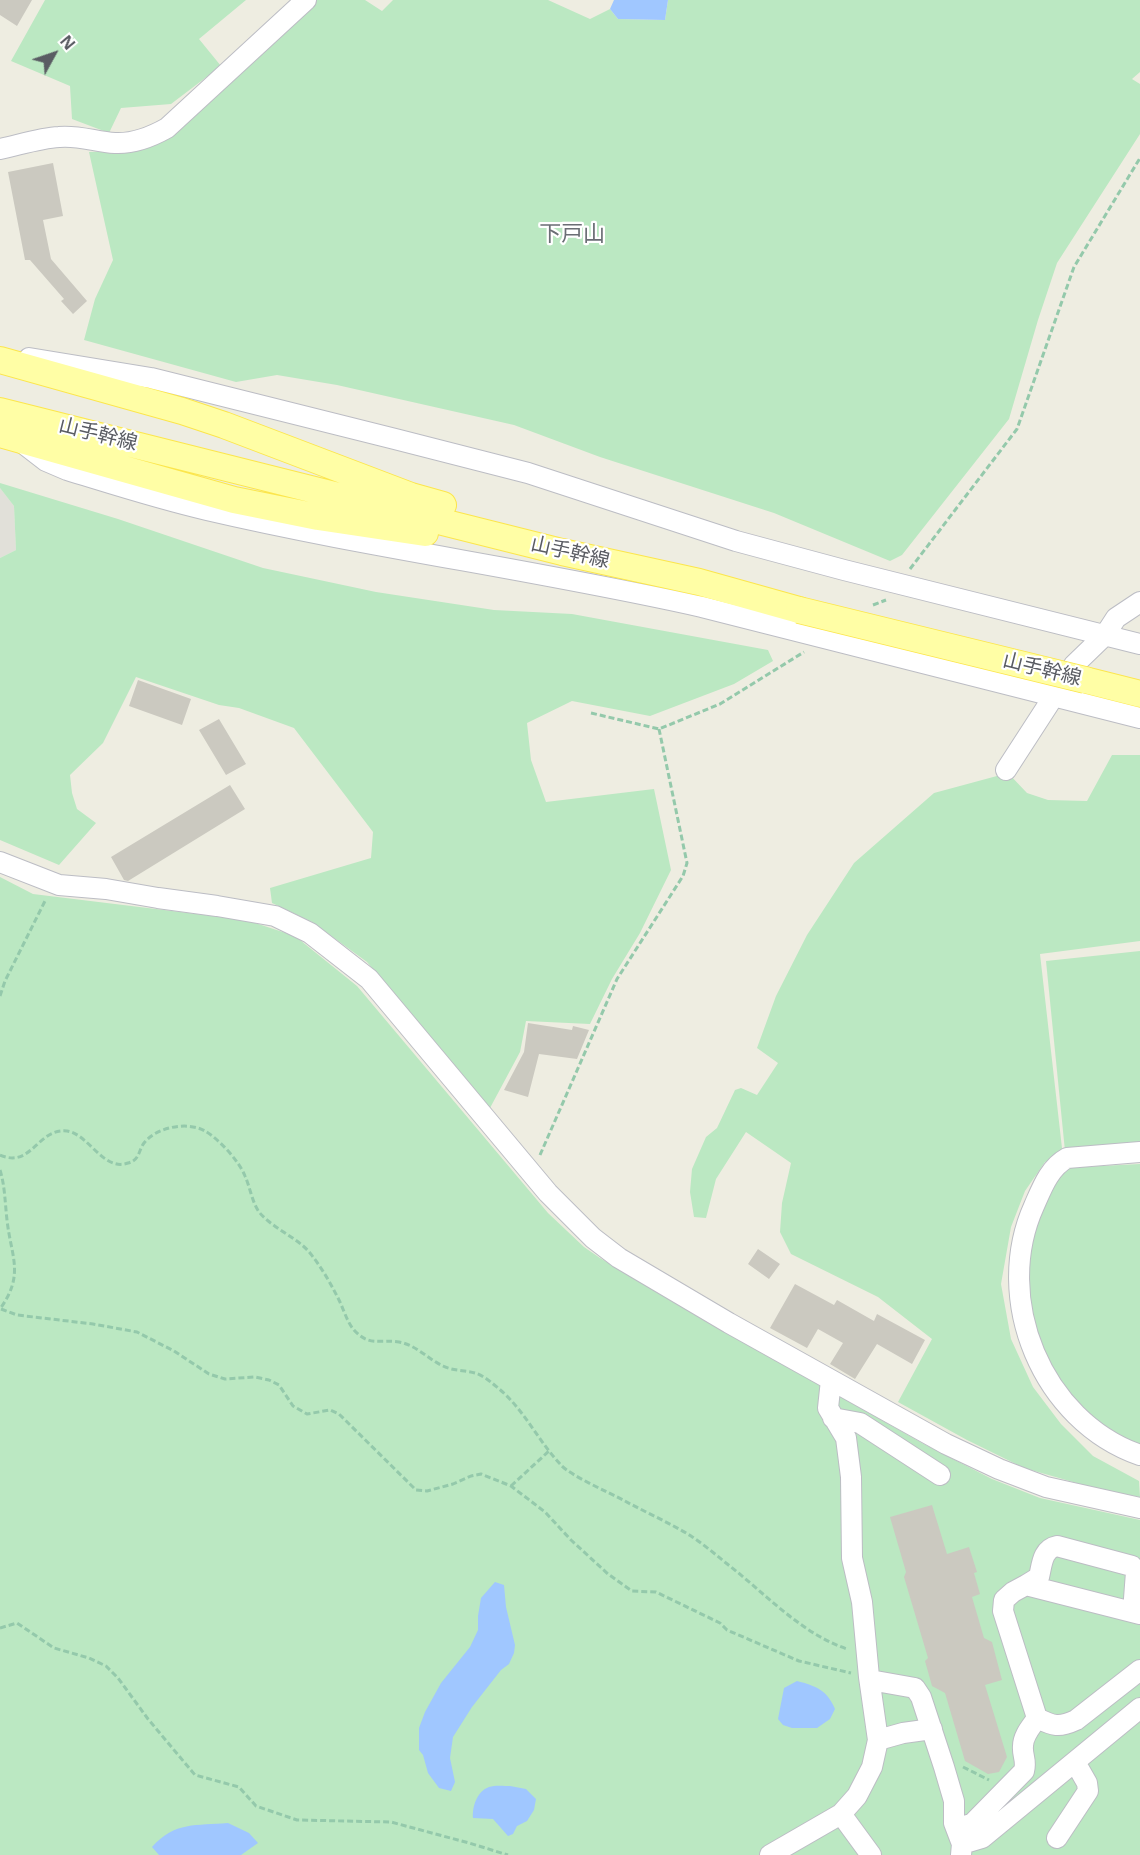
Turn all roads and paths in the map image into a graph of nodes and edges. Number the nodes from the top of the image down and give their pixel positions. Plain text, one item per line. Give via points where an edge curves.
1 (306, 0) edge
2 (0, 149) edge
3 (1140, 158) edge
4 (0, 354) edge
5 (0, 360) edge
6 (0, 411) edge
7 (8, 436) edge
8 (562, 552) junction
9 (699, 582) junction
10 (898, 584) junction
11 (1140, 602) edge
12 (869, 607) dead end
13 (1105, 635) junction
14 (822, 638) junction
15 (1140, 644) edge
16 (1140, 694) edge
17 (1054, 696) junction
18 (591, 714) dead end
19 (1140, 718) edge
20 (659, 729) junction
21 (1006, 770) dead end
22 (0, 862) edge
23 (59, 885) junction
24 (0, 996) edge
25 (1140, 1152) edge
26 (0, 1155) edge
27 (0, 1170) edge
28 (531, 1174) junction
29 (0, 1309) edge
30 (831, 1380) junction
31 (833, 1418) junction
32 (550, 1450) junction
33 (1140, 1455) edge
34 (940, 1475) dead end
35 (511, 1486) junction
36 (1140, 1508) edge
37 (1026, 1586) junction
38 (1137, 1613) edge
39 (0, 1628) edge
40 (867, 1652) junction
41 (1140, 1670) edge
42 (869, 1678) junction
43 (1140, 1708) edge
44 (1037, 1718) junction
45 (932, 1729) junction
46 (879, 1740) junction
47 (940, 1755) junction
48 (1075, 1762) junction
49 (1004, 1792) junction
50 (841, 1814) junction
51 (954, 1823) junction
52 (1057, 1838) dead end
53 (962, 1850) edge
54 (508, 1855) edge
55 (770, 1855) edge
56 (871, 1855) edge

1 - 2 street via 167,128 152,137 114,144 59,136
3 - 10 path via 1074,267 1017,429
4 - 10 street via 151,378 528,473 735,541
5 - 9 main road via 182,411 411,496
6 - 8 main road, 山手幹線
7 - 8 main road via 279,510
7 - 14 street via 56,466 205,510 639,593
8 - 9 main road, 山手幹線
9 - 16 main road, 山手幹線, bridge
10 - 12 path via 888,599
10 - 13 street
11 - 13 street via 1116,618
13 - 15 street
13 - 17 street via 1074,665
14 - 17 street
14 - 20 path via 720,704
17 - 19 street
17 - 21 street
18 - 20 path
20 - 28 path via 687,862 684,876 617,979
22 - 23 street
23 - 24 path via 50,892
23 - 28 street via 276,916 310,933 369,979
25 - 33 street via 1067,1158 1057,1164 1041,1190 1024,1234 1019,1273 1030,1344 1053,1388 1087,1425
26 - 32 path via 11,1159 24,1157 40,1141 64,1131 75,1133 103,1157 124,1165 139,1156 144,1143 159,1131 188,1125 204,1130 226,1149 243,1172 258,1210 308,1250 351,1327 362,1338 377,1343 399,1342 446,1367 477,1373 524,1415
27 - 29 path via 16,1268 10,1292
28 - 30 street via 593,1238 619,1258
29 - 35 path via 17,1315 137,1332 209,1374 225,1379 269,1380 279,1385 293,1406 307,1414 330,1410 339,1414 416,1490 427,1491 482,1474
30 - 31 street via 828,1408
30 - 36 street via 999,1469 1046,1487
31 - 34 street via 860,1423
31 - 40 street via 846,1438 851,1477 852,1558
32 - 35 path
32 - 40 path via 562,1467 691,1536 807,1628 843,1647
35 - 42 path via 632,1591 666,1596 727,1630 799,1661
37 - 38 street
37 - 38 street via 1039,1577 1045,1553 1057,1546 1132,1566 1136,1572
37 - 44 street via 1004,1600 1003,1611
39 - 54 path via 17,1623 54,1648 106,1666 195,1775 239,1787 256,1806 297,1820 392,1822
40 - 42 street
41 - 44 street via 1076,1720 1052,1726
42 - 45 street via 915,1688
42 - 46 street
43 - 48 street
44 - 49 street via 1024,1738 1024,1771
45 - 46 street
45 - 47 street
46 - 50 street via 872,1767 857,1797
47 - 49 path via 990,1780
47 - 51 street via 954,1801
48 - 52 street via 1088,1791
48 - 53 street
49 - 51 street via 972,1824 960,1827
50 - 55 street
50 - 56 street
51 - 53 street

